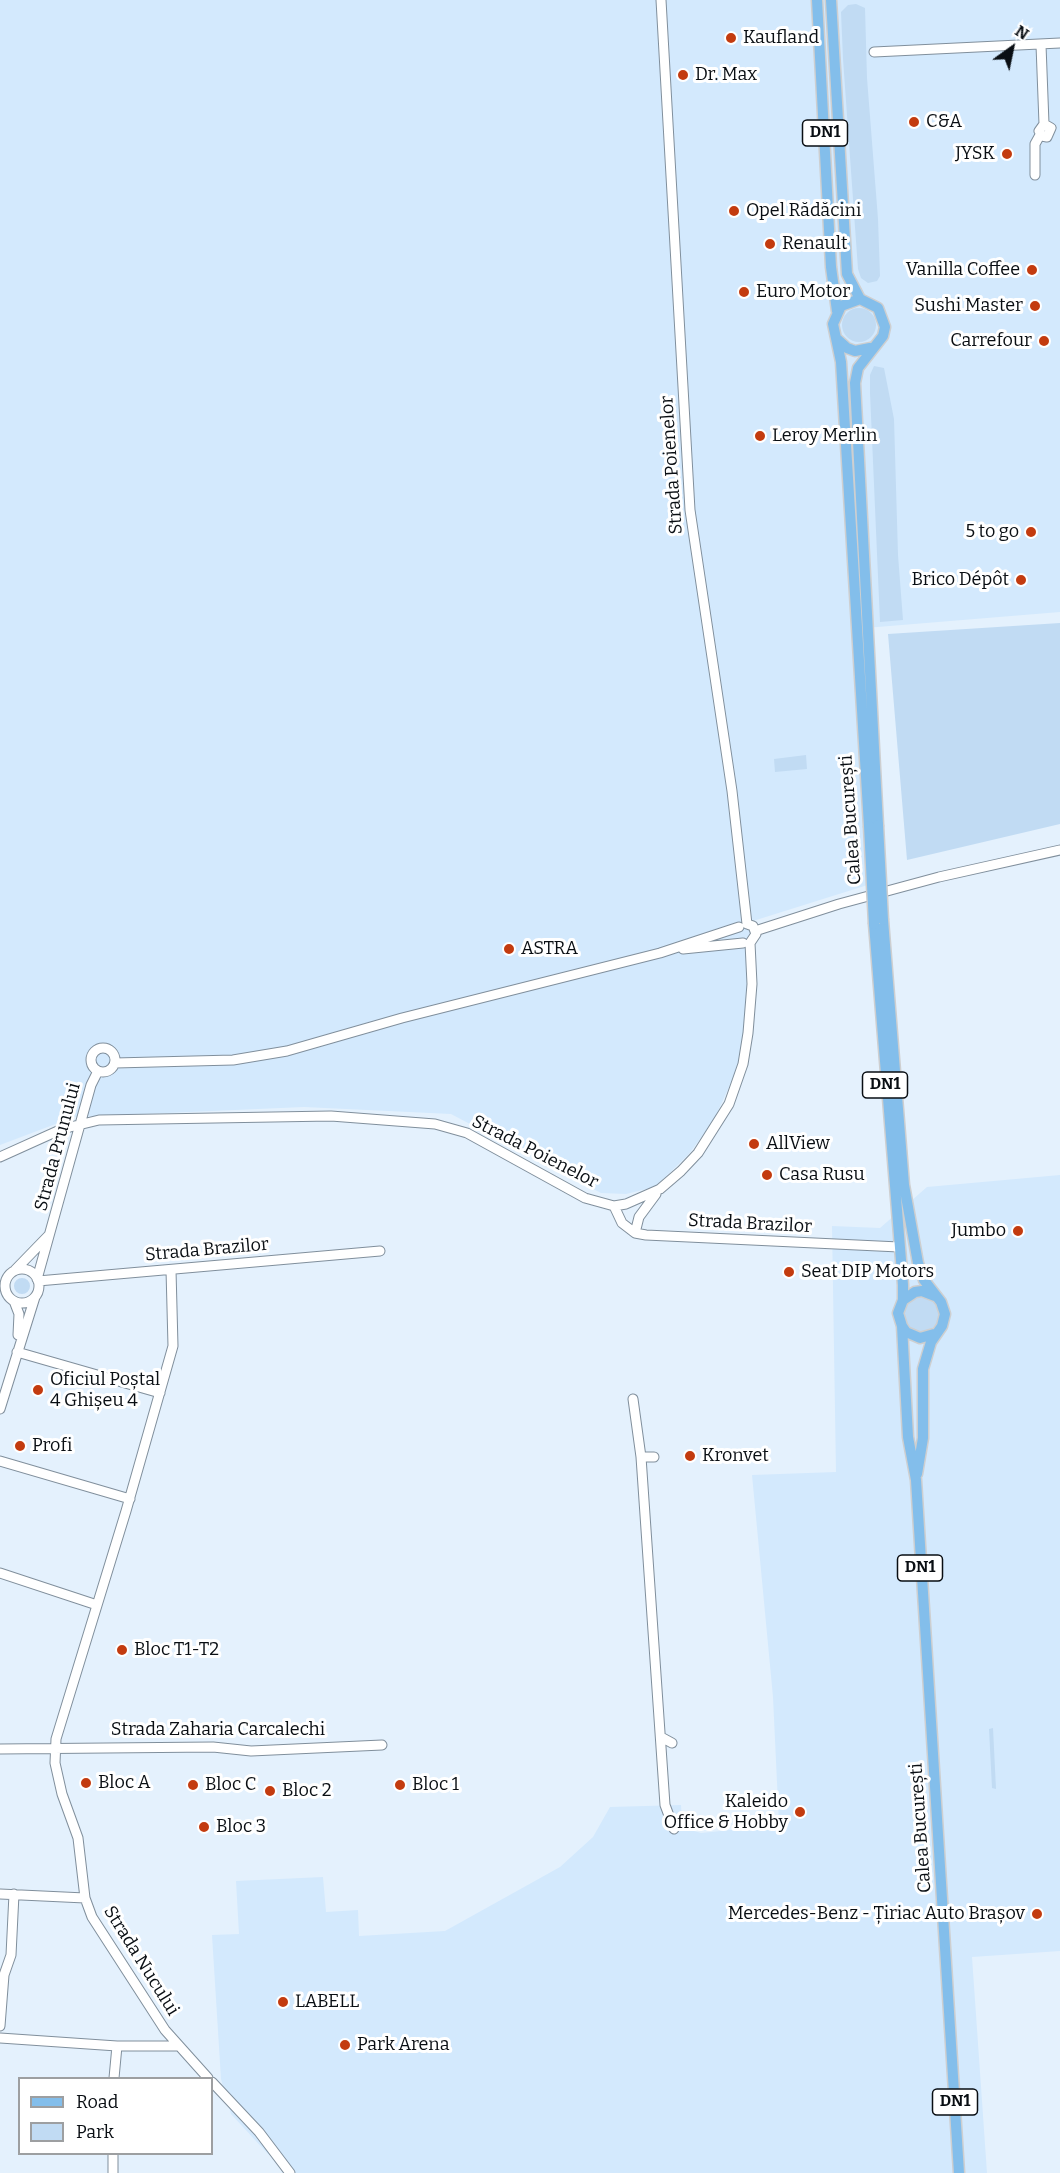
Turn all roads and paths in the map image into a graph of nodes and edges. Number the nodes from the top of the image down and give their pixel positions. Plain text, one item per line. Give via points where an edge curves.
1 (661, 0) edge
2 (817, 0) edge
3 (831, 0) edge
4 (1060, 44) edge
5 (1041, 45) junction
6 (874, 52) dead end
7 (1035, 175) dead end
8 (860, 299) junction
9 (837, 311) junction
10 (836, 337) junction
11 (870, 348) junction
12 (873, 826) junction
13 (1060, 850) edge
14 (878, 922) junction
15 (743, 926) junction
16 (755, 931) junction
17 (746, 943) junction
18 (660, 953) junction
19 (115, 1063) junction
20 (99, 1071) junction
21 (82, 1123) junction
22 (0, 1157) edge
23 (660, 1189) junction
24 (614, 1206) junction
25 (51, 1233) junction
26 (635, 1233) junction
27 (899, 1247) junction
28 (380, 1251) dead end
29 (15, 1270) junction
30 (171, 1270) junction
31 (38, 1280) junction
32 (3, 1282) edge
33 (936, 1296) junction
34 (0, 1297) edge
35 (35, 1297) junction
36 (12, 1300) junction
37 (903, 1300) junction
38 (902, 1326) junction
39 (934, 1334) junction
40 (17, 1352) junction
41 (160, 1394) junction
42 (633, 1399) dead end
43 (0, 1409) edge
44 (641, 1456) junction
45 (654, 1457) dead end
46 (0, 1461) edge
47 (916, 1480) junction
48 (130, 1499) junction
49 (0, 1573) edge
50 (97, 1605) junction
51 (661, 1737) junction
52 (672, 1743) dead end
53 (382, 1745) dead end
54 (0, 1749) edge
55 (54, 1750) junction
56 (662, 1762) junction
57 (673, 1768) dead end
58 (674, 1829) dead end
59 (0, 1894) edge
60 (14, 1894) junction
61 (85, 1898) junction
62 (0, 2026) edge
63 (0, 2038) edge
64 (117, 2046) junction
65 (178, 2046) junction
66 (114, 2077) edge
67 (206, 2077) edge
68 (213, 2083) edge
69 (113, 2155) edge
70 (113, 2173) edge
71 (290, 2173) edge
72 (959, 2173) edge

1 - 15 street, Strada Poienelor via 690,510 732,791
2 - 9 main road, Calea București / DN1 via 831,267
3 - 8 main road, Calea București / DN1 via 847,274
4 - 5 street
5 - 6 street
5 - 7 street via 1044,124 1039,127 1035,144
8 - 9 main road via 847,302
8 - 11 main road, Calea București / DN1 via 873,304 884,320 883,336
9 - 10 main road, Calea București / DN1 via 833,324
10 - 11 main road via 855,351
10 - 12 main road, Calea București / DN1 via 841,362
11 - 12 main road, Calea București / DN1 via 858,368 855,383
12 - 14 main road, Calea București / DN1, bridge
13 - 16 street via 927,880
14 - 27 main road, Calea București / DN1
14 - 33 main road, Calea București / DN1 via 904,1185 918,1263
15 - 16 street
15 - 17 street, Strada Poienelor via 737,936
15 - 18 street
16 - 17 street, Strada Poienelor via 754,939
17 - 18 street
17 - 23 street, Strada Poienelor via 751,1004 739,1078 729,1104 698,1154
18 - 19 street via 287,1051 233,1060
19 - 20 street, Strada Prunului via 108,1070
19 - 20 street, Strada Prunului via 110,1051 97,1050 92,1059
20 - 21 street, Strada Prunului via 91,1085
21 - 22 street, Strada Poienelor
21 - 24 street, Strada Poienelor via 331,1116 435,1124 484,1141 585,1198
21 - 25 street, Strada Prunului
23 - 24 street, Strada Poienelor
23 - 26 street via 639,1217
24 - 26 street via 622,1223
25 - 29 street, Strada Prunului
25 - 31 street, Strada Prunului
26 - 27 street, Strada Brazilor
27 - 37 main road, Calea București / DN1
28 - 30 street, Strada Brazilor
29 - 31 street via 25,1269
29 - 32 street
30 - 31 street, Strada Brazilor
30 - 41 street, Strada Nucului via 173,1346
31 - 35 street
32 - 36 street
33 - 37 main road via 922,1291
33 - 39 main road, Calea București / DN1 via 945,1314 942,1326
34 - 36 street
35 - 36 street via 28,1302
35 - 40 street
36 - 40 street via 20,1320
37 - 38 main road, Calea București / DN1 via 898,1313
38 - 39 main road via 920,1338
38 - 47 main road, Calea București / DN1 via 908,1437
39 - 47 main road, Calea București / DN1 via 923,1369 923,1438
40 - 41 street
40 - 43 street
41 - 48 street, Strada Nucului
42 - 44 street
44 - 45 street
44 - 51 street
46 - 48 street
47 - 72 main road, Calea București / DN1
48 - 50 street, Strada Nucului
49 - 50 street
50 - 55 street, Strada Nucului
51 - 52 street
51 - 56 street
53 - 55 street, Strada Zaharia Carcalechi via 251,1750
54 - 55 street
55 - 61 street, Strada Nucului via 61,1789 78,1838
56 - 57 street
56 - 58 street via 665,1805
59 - 60 street
60 - 61 street
60 - 62 street via 11,1955 4,1976
61 - 65 street, Strada Nucului via 100,1932
63 - 64 street
64 - 65 street
64 - 66 street
65 - 67 street, Strada Nucului
68 - 71 street via 259,2132
69 - 70 street

